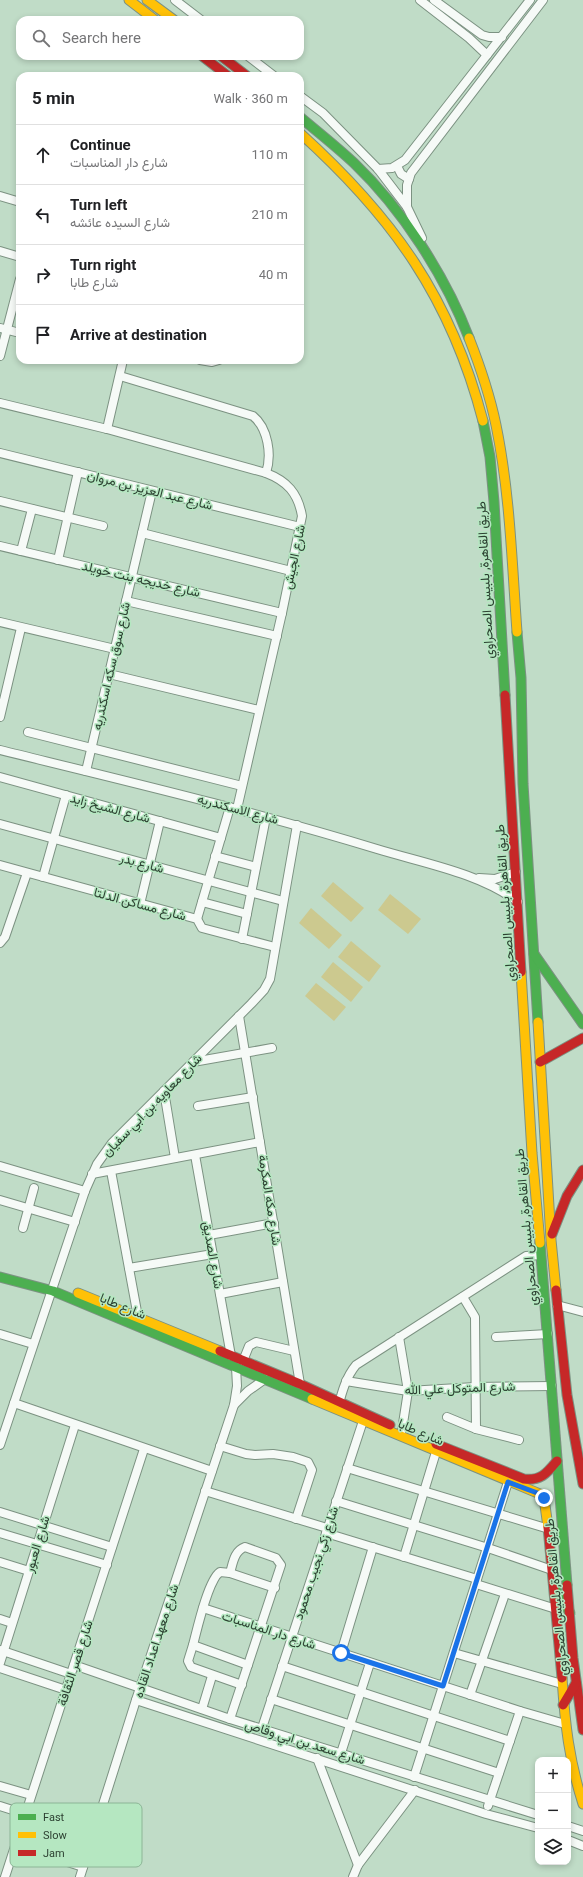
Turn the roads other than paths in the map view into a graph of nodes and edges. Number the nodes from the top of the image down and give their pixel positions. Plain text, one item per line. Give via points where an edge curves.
1 (129, 0) edge
2 (147, 0) edge
3 (175, 0) edge
4 (420, 0) edge
5 (434, 0) edge
6 (530, 0) edge
7 (543, 0) edge
8 (150, 16) edge
9 (169, 16) edge
10 (196, 16) edge
11 (485, 36) junction
12 (502, 37) junction
13 (477, 46) junction
14 (487, 55) junction
15 (207, 60) edge
16 (226, 60) edge
17 (253, 60) edge
18 (223, 72) edge
19 (241, 72) edge
20 (269, 72) edge
21 (304, 99) edge
22 (304, 120) edge
23 (304, 136) edge
24 (397, 166) junction
25 (378, 169) junction
26 (409, 179) junction
27 (0, 196) edge
28 (16, 201) edge
29 (407, 206) junction
30 (0, 251) edge
31 (16, 256) edge
32 (436, 269) junction
33 (16, 291) edge
34 (3, 329) edge
35 (16, 332) edge
36 (0, 356) edge
37 (122, 364) edge
38 (120, 376) junction
39 (0, 403) edge
40 (107, 429) junction
41 (0, 453) edge
42 (78, 472) junction
43 (266, 473) junction
44 (152, 491) junction
45 (0, 501) edge
46 (32, 509) junction
47 (68, 517) junction
48 (103, 526) dead end
49 (300, 527) junction
50 (142, 533) junction
51 (0, 546) edge
52 (21, 551) junction
53 (58, 560) junction
54 (291, 571) junction
55 (132, 577) junction
56 (126, 600) junction
57 (282, 613) junction
58 (0, 622) edge
59 (21, 628) junction
60 (277, 636) junction
61 (115, 649) junction
62 (109, 674) junction
63 (521, 678) junction
64 (504, 679) junction
65 (505, 706) junction
66 (521, 706) junction
67 (259, 710) junction
68 (0, 717) edge
69 (28, 732) dead end
70 (92, 748) junction
71 (0, 750) edge
72 (86, 771) junction
73 (0, 777) edge
74 (242, 786) junction
75 (66, 795) junction
76 (233, 808) junction
77 (266, 816) junction
78 (160, 821) junction
79 (0, 824) edge
80 (297, 825) junction
81 (54, 838) junction
82 (221, 838) junction
83 (216, 856) junction
84 (149, 865) junction
85 (0, 866) edge
86 (256, 867) junction
87 (516, 872) junction
88 (27, 873) junction
89 (43, 877) junction
90 (474, 878) junction
91 (208, 881) junction
92 (252, 893) junction
93 (283, 901) junction
94 (202, 902) junction
95 (518, 903) junction
96 (140, 904) junction
97 (247, 914) junction
98 (197, 919) junction
99 (2, 938) edge
100 (242, 939) junction
101 (275, 947) junction
102 (534, 954) junction
103 (239, 1016) junction
104 (583, 1024) edge
105 (583, 1038) edge
106 (272, 1048) dead end
107 (245, 1053) junction
108 (193, 1062) junction
109 (540, 1062) junction
110 (164, 1091) junction
111 (253, 1097) junction
112 (198, 1106) dead end
113 (260, 1142) junction
114 (195, 1154) junction
115 (175, 1158) junction
116 (0, 1166) edge
117 (583, 1170) edge
118 (111, 1171) junction
119 (92, 1174) junction
120 (34, 1188) dead end
121 (85, 1191) junction
122 (0, 1200) edge
123 (28, 1208) junction
124 (75, 1222) junction
125 (274, 1223) junction
126 (23, 1228) dead end
127 (209, 1235) junction
128 (551, 1240) junction
129 (213, 1254) junction
130 (541, 1255) junction
131 (129, 1268) junction
132 (0, 1269) edge
133 (0, 1276) edge
134 (283, 1282) junction
135 (54, 1288) junction
136 (220, 1294) junction
137 (463, 1297) junction
138 (557, 1305) junction
139 (583, 1312) edge
140 (138, 1317) junction
141 (0, 1334) edge
142 (548, 1334) junction
143 (399, 1337) junction
144 (496, 1337) dead end
145 (33, 1344) junction
146 (294, 1351) junction
147 (231, 1356) junction
148 (239, 1364) junction
149 (265, 1379) junction
150 (346, 1381) junction
151 (300, 1384) junction
152 (552, 1386) junction
153 (475, 1387) junction
154 (408, 1391) junction
155 (14, 1403) junction
156 (234, 1405) junction
157 (338, 1406) junction
158 (447, 1417) dead end
159 (363, 1421) junction
160 (75, 1424) junction
161 (476, 1429) junction
162 (402, 1430) junction
163 (519, 1440) dead end
164 (0, 1445) edge
165 (220, 1446) junction
166 (144, 1449) junction
167 (436, 1452) junction
168 (557, 1461) junction
169 (347, 1468) junction
170 (212, 1471) junction
171 (508, 1482) junction
172 (523, 1483) junction
173 (583, 1484) edge
174 (205, 1491) junction
175 (424, 1491) junction
176 (336, 1501) junction
177 (0, 1512) edge
178 (499, 1514) junction
179 (296, 1519) junction
180 (43, 1525) junction
181 (413, 1525) junction
182 (549, 1529) junction
183 (327, 1530) junction
184 (0, 1533) edge
185 (37, 1544) junction
186 (112, 1547) junction
187 (373, 1547) junction
188 (488, 1548) junction
189 (404, 1556) junction
190 (0, 1562) edge
191 (107, 1565) junction
192 (552, 1570) junction
193 (29, 1571) junction
194 (230, 1573) junction
195 (477, 1582) junction
196 (275, 1588) junction
197 (555, 1588) junction
198 (505, 1594) junction
199 (203, 1608) junction
200 (556, 1609) junction
201 (571, 1614) junction
202 (0, 1619) edge
203 (12, 1623) junction
204 (261, 1627) junction
205 (292, 1637) junction
206 (193, 1645) junction
207 (2, 1651) edge
208 (341, 1653) junction
209 (454, 1653) junction
210 (482, 1661) junction
211 (0, 1663) edge
212 (370, 1663) junction
213 (74, 1665) junction
214 (248, 1665) junction
215 (282, 1666) junction
216 (0, 1668) edge
217 (71, 1674) junction
218 (212, 1676) junction
219 (576, 1683) junction
220 (562, 1684) junction
221 (242, 1685) junction
222 (443, 1686) junction
223 (140, 1688) junction
224 (66, 1690) junction
225 (361, 1692) junction
226 (470, 1695) junction
227 (272, 1699) junction
228 (136, 1700) junction
229 (563, 1705) junction
230 (202, 1709) junction
231 (520, 1712) junction
232 (434, 1716) junction
233 (230, 1718) junction
234 (565, 1724) junction
235 (350, 1725) junction
236 (262, 1728) junction
237 (583, 1730) edge
238 (510, 1741) junction
239 (423, 1748) junction
240 (341, 1753) junction
241 (316, 1758) junction
242 (499, 1773) junction
243 (414, 1777) junction
244 (0, 1786) edge
245 (415, 1790) junction
246 (31, 1796) junction
247 (490, 1801) junction
248 (29, 1803) edge
249 (103, 1803) edge
250 (583, 1804) edge
251 (0, 1806) edge
252 (10, 1809) edge
253 (486, 1814) junction
254 (535, 1814) edge
255 (535, 1827) edge
256 (571, 1827) edge
257 (583, 1831) edge
258 (571, 1841) edge
259 (583, 1846) edge
260 (10, 1861) edge
261 (358, 1865) junction
262 (83, 1867) edge
263 (5, 1877) edge
264 (80, 1877) edge
265 (353, 1877) edge

1 - 8 main road
2 - 9 main road
3 - 10 street
4 - 13 street
5 - 11 street
6 - 12 street
7 - 26 street
11 - 12 street
11 - 13 street via 484,44
12 - 14 street
13 - 14 street
14 - 24 street via 405,160
15 - 18 main road
16 - 19 main road
17 - 20 street
21 - 25 street via 323,113
22 - 32 main road, طريق القاهرة, بلبيس الصحراوي via 329,140 377,188 399,214
23 - 64 main road, طريق القاهرة, بلبيس الصحراوي via 359,188 389,223 442,307 467,367 478,398 490,460
24 - 25 street
24 - 26 street via 401,174
25 - 29 street
26 - 29 street
27 - 28 street
29 - 32 street
30 - 31 street
32 - 63 main road, طريق القاهرة, بلبيس الصحراوي via 470,340 496,425 507,499
33 - 34 street
34 - 35 street
34 - 36 street
37 - 38 street
38 - 40 street
38 - 43 street via 253,416 262,426 270,457
39 - 40 street, شارع الجيش
40 - 43 street, شارع الجيش
41 - 42 street, شارع عبد العزيز بن مروان
42 - 44 street, شارع عبد العزيز بن مروان
42 - 47 street
43 - 49 street, شارع الجيش via 278,477 295,493 302,516
44 - 49 street, شارع عبد العزيز بن مروان
44 - 50 street, شارع سوق سكه اسكندريه
45 - 46 street
46 - 47 street
46 - 52 street
47 - 48 street
47 - 53 street
49 - 54 street, شارع الجيش
50 - 54 street
50 - 55 street, شارع سوق سكه اسكندريه
51 - 52 street, شارع خديجه بنت خويلد
52 - 53 street, شارع خديجه بنت خويلد
53 - 55 street, شارع خديجه بنت خويلد
54 - 57 street, شارع الجيش
55 - 56 street, شارع سوق سكه اسكندريه
55 - 57 street, شارع خديجه بنت خويلد
56 - 60 street
56 - 61 street, شارع سوق سكه اسكندريه
57 - 60 street, شارع الجيش
58 - 59 street
59 - 61 street
59 - 68 street
60 - 67 street, شارع الجيش
61 - 62 street, شارع سوق سكه اسكندريه
62 - 67 street
62 - 70 street, شارع سوق سكه اسكندريه
63 - 64 main road via 514,683
63 - 66 main road, طريق القاهرة, بلبيس الصحراوي
64 - 65 main road, طريق القاهرة, بلبيس الصحراوي
65 - 66 main road via 515,703
65 - 87 main road, طريق القاهرة, بلبيس الصحراوي
66 - 102 main road, طريق القاهرة, بلبيس الصحراوي via 523,784
67 - 74 street, شارع الجيش
69 - 70 street
70 - 72 street, شارع سوق سكه اسكندريه
70 - 74 street
71 - 72 street, شارع الاسكندريه
72 - 76 street, شارع الاسكندريه
73 - 75 street, شارع الشيخ زايد
74 - 76 street, شارع الجيش
75 - 78 street, شارع الشيخ زايد
75 - 81 street
76 - 77 street, شارع الاسكندريه
76 - 82 street, شارع الجيش
77 - 80 street, شارع الاسكندريه
77 - 86 street
78 - 82 street, شارع الشيخ زايد
78 - 84 street
79 - 81 street, شارع بدر
80 - 90 street, شارع الاسكندريه
80 - 93 street, شارع معاويه بن ابي سفيان
81 - 84 street, شارع بدر
81 - 89 street
82 - 83 street, شارع الجيش
83 - 86 street
83 - 91 street, شارع الجيش
84 - 91 street, شارع بدر
84 - 96 street
85 - 88 street, شارع مساكن الدلتا
86 - 92 street
87 - 90 street, شارع الاسكندريه via 495,879
87 - 95 main road, طريق القاهرة, بلبيس الصحراوي
88 - 89 street, شارع مساكن الدلتا
88 - 99 street
89 - 96 street, شارع مساكن الدلتا
90 - 95 street, شارع الاسكندريه via 506,893
91 - 92 street, شارع بدر
91 - 94 street, شارع الجيش
92 - 93 street, شارع بدر
92 - 97 street
93 - 101 street, شارع معاويه بن ابي سفيان
94 - 97 street
94 - 98 street, شارع الجيش
95 - 130 main road, طريق القاهرة, بلبيس الصحراوي via 532,1153
96 - 98 street, شارع مساكن الدلتا
97 - 100 street
98 - 100 street, شارع مساكن الدلتا via 202,928
100 - 101 street, شارع مساكن الدلتا
101 - 103 street, شارع معاويه بن ابي سفيان via 270,978 264,990
102 - 104 main road
102 - 109 main road, طريق القاهرة, بلبيس الصحراوي
103 - 107 street, شارع مكه المكرمة
103 - 108 street, شارع معاويه بن ابي سفيان
105 - 109 main road
106 - 107 street
107 - 108 street
107 - 111 street, شارع مكه المكرمة
108 - 110 street, شارع معاويه بن ابي سفيان
109 - 128 main road, طريق القاهرة, بلبيس الصحراوي
110 - 115 street
110 - 119 street, شارع معاويه بن ابي سفيان via 112,1143
111 - 112 street
111 - 113 street, شارع مكه المكرمة
113 - 114 street
113 - 125 street, شارع مكه المكرمة
114 - 115 street
114 - 127 street, شارع الصديق
115 - 118 street
116 - 121 street
117 - 128 main road via 560,1210
118 - 119 street
118 - 131 street
119 - 121 street, شارع معاويه بن ابي سفيان
120 - 123 street
121 - 124 street, شارع معاويه بن ابي سفيان
122 - 123 street
123 - 124 street
123 - 126 street
124 - 135 street, شارع معاويه بن ابي سفيان
125 - 127 street
125 - 134 street, شارع مكه المكرمة
127 - 129 street, شارع الصديق
128 - 138 main road, طريق القاهرة, بلبيس الصحراوي
129 - 131 street
129 - 136 street, شارع الصديق
130 - 137 street via 526,1256
130 - 142 main road, طريق القاهرة, بلبيس الصحراوي
131 - 140 street
132 - 135 main road, شارع طابا
133 - 135 main road, شارع طابا
134 - 136 street
134 - 146 street, شارع مكه المكرمة
135 - 140 main road, شارع طابا
135 - 145 street, شارع معاويه بن ابي سفيان
135 - 148 main road, شارع طابا
136 - 147 street, شارع الصديق
137 - 143 street
137 - 153 street via 475,1317
138 - 139 street
138 - 173 main road, طريق القاهرة, بلبيس الصحراوي via 574,1446
140 - 147 main road, شارع طابا
141 - 145 street
142 - 144 street
142 - 152 main road, طريق القاهرة, بلبيس الصحراوي
143 - 150 street via 356,1365
143 - 154 street
145 - 155 street, شارع معاويه بن ابي سفيان
146 - 148 street via 256,1342 249,1346
146 - 151 street, شارع مكه المكرمة
147 - 148 main road, شارع طابا
148 - 149 main road, شارع طابا
148 - 151 main road, شارع طابا
148 - 156 street, شارع معهد اعداد القاده
149 - 156 street, شارع معهد اعداد القاده
149 - 157 main road, شارع طابا
150 - 154 street, شارع المتوكل علي الله
150 - 157 street
151 - 157 main road, شارع طابا
152 - 153 street, شارع المتوكل علي الله
152 - 168 main road, طريق القاهرة, بلبيس الصحراوي
153 - 154 street, شارع المتوكل علي الله
153 - 161 street
154 - 162 street
155 - 160 street
155 - 164 street, شارع معاويه بن ابي سفيان
156 - 165 street, شارع معهد اعداد القاده
157 - 159 main road, شارع طابا
157 - 162 main road, شارع طابا
158 - 161 street
159 - 167 main road, شارع طابا
159 - 169 street, شارع زكي نجيب محمود
160 - 166 street
160 - 180 street, شارع العبور
161 - 163 street
162 - 172 main road, شارع طابا
165 - 170 street, شارع معهد اعداد القاده
165 - 179 street via 255,1456 273,1454 305,1460 312,1470
166 - 170 street
166 - 186 street, شارع قصر الثقافة
167 - 171 main road, شارع طابا
167 - 175 street
168 - 172 main road, شارع طابا via 547,1474 538,1480
168 - 201 main road, طريق القاهرة, بلبيس الصحراوي
169 - 175 street
169 - 176 street, شارع زكي نجيب محمود
170 - 174 street, شارع معهد اعداد القاده
171 - 172 main road, شارع طابا
171 - 178 street
172 - 182 main road, شارع طابا via 544,1498
174 - 179 street
174 - 223 street, شارع معهد اعداد القاده
175 - 178 street
175 - 181 street
176 - 181 street
176 - 183 street, شارع زكي نجيب محمود
177 - 180 street
178 - 182 street
178 - 188 street
179 - 183 street
180 - 185 street, شارع العبور
180 - 186 street
181 - 188 street
181 - 189 street
182 - 192 main road, شارع طابا
183 - 187 street
183 - 205 street, شارع زكي نجيب محمود
184 - 185 street
185 - 191 street
185 - 193 street, شارع العبور
186 - 191 street, شارع قصر الثقافة
187 - 189 street
187 - 208 street
188 - 192 street
188 - 195 street
189 - 195 street
190 - 193 street
191 - 213 street, شارع قصر الثقافة
192 - 197 main road, شارع طابا
193 - 203 street, شارع العبور
194 - 196 street
194 - 196 street via 236,1554 241,1548 276,1558 281,1562 281,1568
194 - 199 street via 223,1571 216,1574
195 - 198 street
195 - 209 street
196 - 204 street
197 - 200 main road, شارع طابا
197 - 201 main road
198 - 200 street
198 - 210 street
199 - 204 street, شارع دار المناسبات
199 - 206 street
200 - 220 main road, شارع طابا
201 - 219 main road, طريق القاهرة, بلبيس الصحراوي
202 - 203 street
203 - 207 street, شارع العبور
204 - 205 street, شارع دار المناسبات
204 - 214 street
205 - 208 street, شارع دار المناسبات
205 - 215 street, شارع زكي نجيب محمود
206 - 214 street
206 - 218 street via 189,1664 194,1669
207 - 211 street, شارع العبور
207 - 217 street
208 - 212 street, شارع دار المناسبات
209 - 210 street
209 - 222 street
210 - 220 street
210 - 226 street
212 - 222 street, شارع دار المناسبات
212 - 225 street
213 - 217 street, شارع قصر الثقافة
213 - 223 street, شارع سعد بن ابي وقاص
214 - 221 street
215 - 225 street
215 - 227 street, شارع زكي نجيب محمود
216 - 224 street
217 - 224 street, شارع قصر الثقافة
218 - 221 street
218 - 230 street
219 - 229 main road
219 - 237 main road, طريق القاهرة, بلبيس الصحراوي
220 - 229 main road, شارع طابا
221 - 233 street
222 - 226 street, شارع دار المناسبات
222 - 232 street
223 - 228 street, شارع معهد اعداد القاده
223 - 230 street, شارع سعد بن ابي وقاص
224 - 246 street, شارع قصر الثقافة
225 - 232 street
225 - 235 street
226 - 231 street, شارع دار المناسبات
227 - 235 street
227 - 236 street, شارع زكي نجيب محمود
228 - 241 street, شارع سعد بن ابي وقاص
228 - 249 street, شارع معهد اعداد القاده
229 - 234 main road, شارع طابا
230 - 233 street, شارع سعد بن ابي وقاص
231 - 234 street, شارع دار المناسبات
231 - 238 street
232 - 238 street
232 - 239 street
233 - 236 street, شارع سعد بن ابي وقاص
234 - 250 main road, شارع طابا via 570,1759
235 - 239 street
235 - 240 street
236 - 240 street, شارع سعد بن ابي وقاص
238 - 242 street
239 - 242 street
239 - 243 street
240 - 243 street, شارع سعد بن ابي وقاص
241 - 245 street, شارع سعد بن ابي وقاص
241 - 261 street
242 - 247 street
243 - 247 street, شارع سعد بن ابي وقاص
244 - 246 street
245 - 253 street, شارع سعد بن ابي وقاص
245 - 261 street
246 - 248 street, شارع قصر الثقافة
247 - 253 street
247 - 254 street, شارع سعد بن ابي وقاص
251 - 252 street
253 - 255 street, شارع سعد بن ابي وقاص
256 - 257 street
258 - 259 street
260 - 263 street, شارع قصر الثقافة
261 - 265 street
262 - 264 street, شارع معهد اعداد القاده

